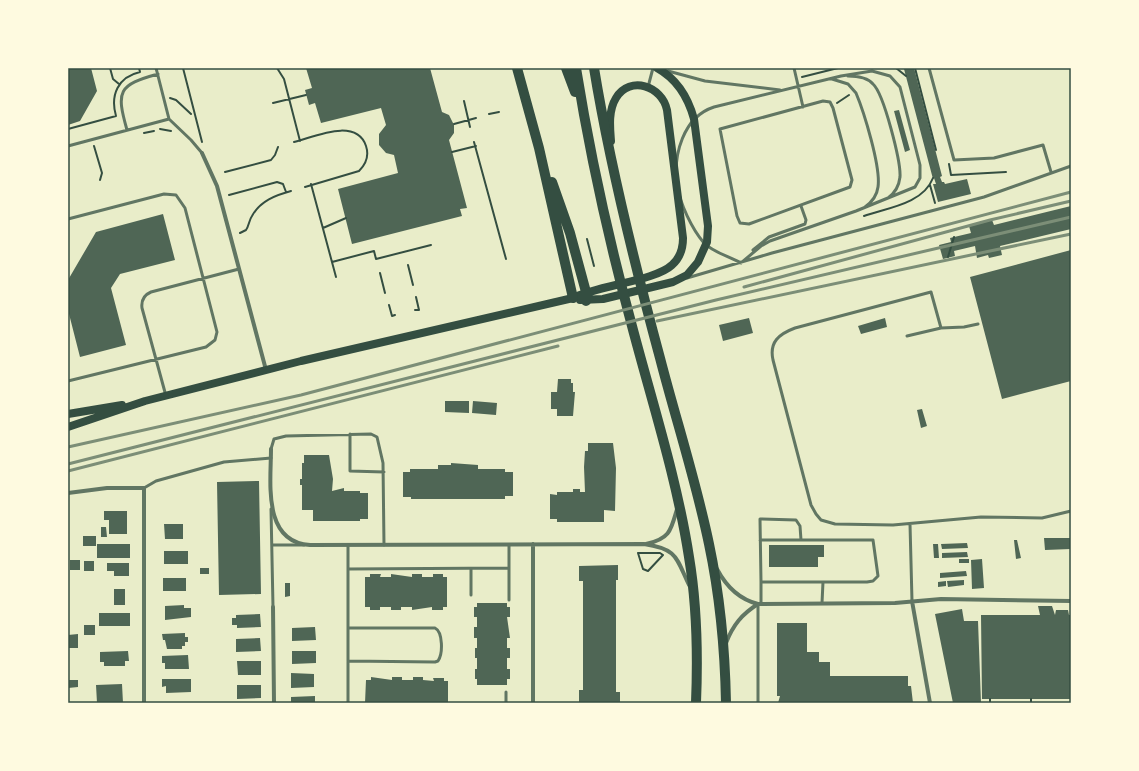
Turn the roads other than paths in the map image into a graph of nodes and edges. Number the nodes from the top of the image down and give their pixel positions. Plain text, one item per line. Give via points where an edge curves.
1 (156, 68) edge
2 (517, 68) edge
3 (521, 68) edge
4 (566, 68) edge
5 (576, 68) edge
6 (594, 68) edge
7 (653, 68) edge
8 (658, 68) edge
9 (794, 68) edge
10 (930, 68) edge
11 (158, 74) junction
12 (841, 76) junction
13 (827, 79) junction
14 (523, 86) junction
15 (799, 86) junction
16 (648, 87) junction
17 (784, 90) junction
18 (803, 107) junction
19 (169, 119) junction
20 (694, 119) junction
21 (586, 127) junction
22 (127, 130) junction
23 (68, 146) edge
24 (539, 148) junction
25 (202, 154) joint
26 (1071, 166) edge
27 (1051, 172) junction
28 (677, 186) junction
29 (617, 190) junction
30 (885, 200) junction
31 (801, 206) junction
32 (856, 211) junction
33 (68, 219) edge
34 (706, 244) junction
35 (741, 263) junction
36 (239, 268) junction
37 (203, 278) junction
38 (673, 282) junction
39 (586, 296) junction
40 (573, 298) junction
41 (978, 324) dead end
42 (941, 328) junction
43 (907, 336) dead end
44 (156, 360) junction
45 (266, 370) junction
46 (68, 381) edge
47 (166, 396) junction
48 (145, 401) junction
49 (68, 414) edge
50 (68, 427) edge
51 (350, 434) junction
52 (271, 448) joint
53 (271, 458) junction
54 (384, 472) junction
55 (144, 488) junction
56 (68, 493) edge
57 (679, 503) junction
58 (271, 504) junction
59 (1071, 510) edge
60 (910, 524) junction
61 (760, 540) junction
62 (801, 540) junction
63 (533, 544) junction
64 (644, 544) junction
65 (272, 545) junction
66 (310, 545) junction
67 (348, 545) junction
68 (384, 545) junction
69 (509, 545) junction
70 (711, 554) junction
71 (471, 568) junction
72 (509, 568) junction
73 (348, 569) junction
74 (761, 582) junction
75 (823, 582) junction
76 (694, 594) junction
77 (471, 595) dead end
78 (509, 600) dead end
79 (1071, 600) edge
80 (912, 602) junction
81 (760, 604) junction
82 (822, 604) junction
83 (273, 607) joint
84 (348, 628) junction
85 (723, 650) junction
86 (348, 661) junction
87 (506, 692) dead end
88 (144, 703) edge
89 (274, 703) edge
90 (348, 703) edge
91 (506, 703) edge
92 (533, 703) edge
93 (696, 703) edge
94 (726, 703) edge
95 (758, 703) edge
96 (930, 703) edge

1 - 11 lane
2 - 14 highway
3 - 14 highway
4 - 21 highway
5 - 21 highway
6 - 29 highway
7 - 16 lane
8 - 17 lane via 706,81
8 - 20 main road via 680,89
9 - 15 lane
10 - 27 lane via 954,160 994,158 1043,145
11 - 19 lane
11 - 22 lane via 134,81 123,91 120,105
12 - 13 lane
12 - 30 lane via 868,80 881,96 900,173 897,189
12 - 30 lane via 861,72 882,72 894,78 900,87 921,174 913,188
13 - 15 lane
13 - 32 lane via 844,82 854,89 876,165 879,183 876,195 867,205
14 - 24 highway
15 - 17 lane
15 - 18 lane
16 - 28 main road via 660,94 666,107
16 - 29 main road via 637,85 624,89 612,108 611,142
17 - 20 lane via 714,106 704,110
18 - 31 lane via 825,101 832,106 852,182 846,189
18 - 31 lane via 724,127 720,131 740,222 749,224
19 - 22 lane
19 - 25 lane
20 - 28 lane via 679,147
20 - 34 main road via 707,219
21 - 57 highway via 612,249
22 - 23 lane
24 - 39 highway via 570,233
24 - 40 highway
25 - 36 street via 215,180
26 - 27 lane
27 - 35 lane via 978,199
28 - 34 lane via 694,228
28 - 39 main road via 683,238 681,252 675,262 659,273
29 - 70 highway via 698,495
30 - 32 lane
31 - 35 lane via 805,224 769,237 757,245
32 - 35 lane via 770,242 758,248
33 - 37 lane via 164,194 174,194 184,205
34 - 35 lane
34 - 38 main road via 692,269 684,277
35 - 38 lane
36 - 37 lane
36 - 45 street
37 - 44 lane via 216,325 215,340 206,347
37 - 44 lane via 148,294 142,300
38 - 39 main road via 603,299
39 - 40 main road
40 - 45 main road
41 - 42 lane via 964,328
42 - 43 lane
42 - 60 lane via 931,292 795,328 778,336 773,343 772,350 811,505 816,514 823,521 833,524
44 - 46 lane
44 - 47 lane
45 - 47 main road
47 - 48 main road
48 - 49 main road
48 - 50 main road
51 - 52 lane via 279,437 272,441
51 - 54 lane via 371,434 377,437
51 - 54 lane via 350,471
52 - 53 street
53 - 55 lane via 224,462 156,481
53 - 58 street
54 - 68 lane
55 - 56 street via 107,488
55 - 88 street
57 - 64 street via 672,527 667,534 659,540
57 - 76 highway
58 - 65 lane
58 - 66 street via 276,521 285,534 297,543
59 - 60 lane via 1042,518 981,517
60 - 80 lane
61 - 62 lane
61 - 62 lane via 760,519 792,518 798,522
61 - 74 lane
62 - 75 lane via 874,540 878,573 876,579 867,582
63 - 64 street
63 - 69 street
63 - 92 street
64 - 76 street via 659,547 677,557
65 - 66 lane
65 - 83 lane
66 - 67 street
67 - 68 street
67 - 73 lane
68 - 69 street
69 - 72 lane
70 - 81 street via 721,576 730,588 744,599
70 - 85 highway
71 - 72 lane
71 - 73 lane
71 - 77 lane
72 - 78 lane
73 - 84 lane
74 - 75 lane
74 - 81 lane
75 - 82 lane
76 - 93 highway
79 - 80 street via 941,599
80 - 82 street
80 - 96 street
81 - 82 street
81 - 85 street via 744,612
81 - 95 lane
83 - 89 street
84 - 86 lane
84 - 86 lane via 435,628 440,635 441,654 436,662
85 - 94 highway
86 - 90 lane
87 - 91 lane

